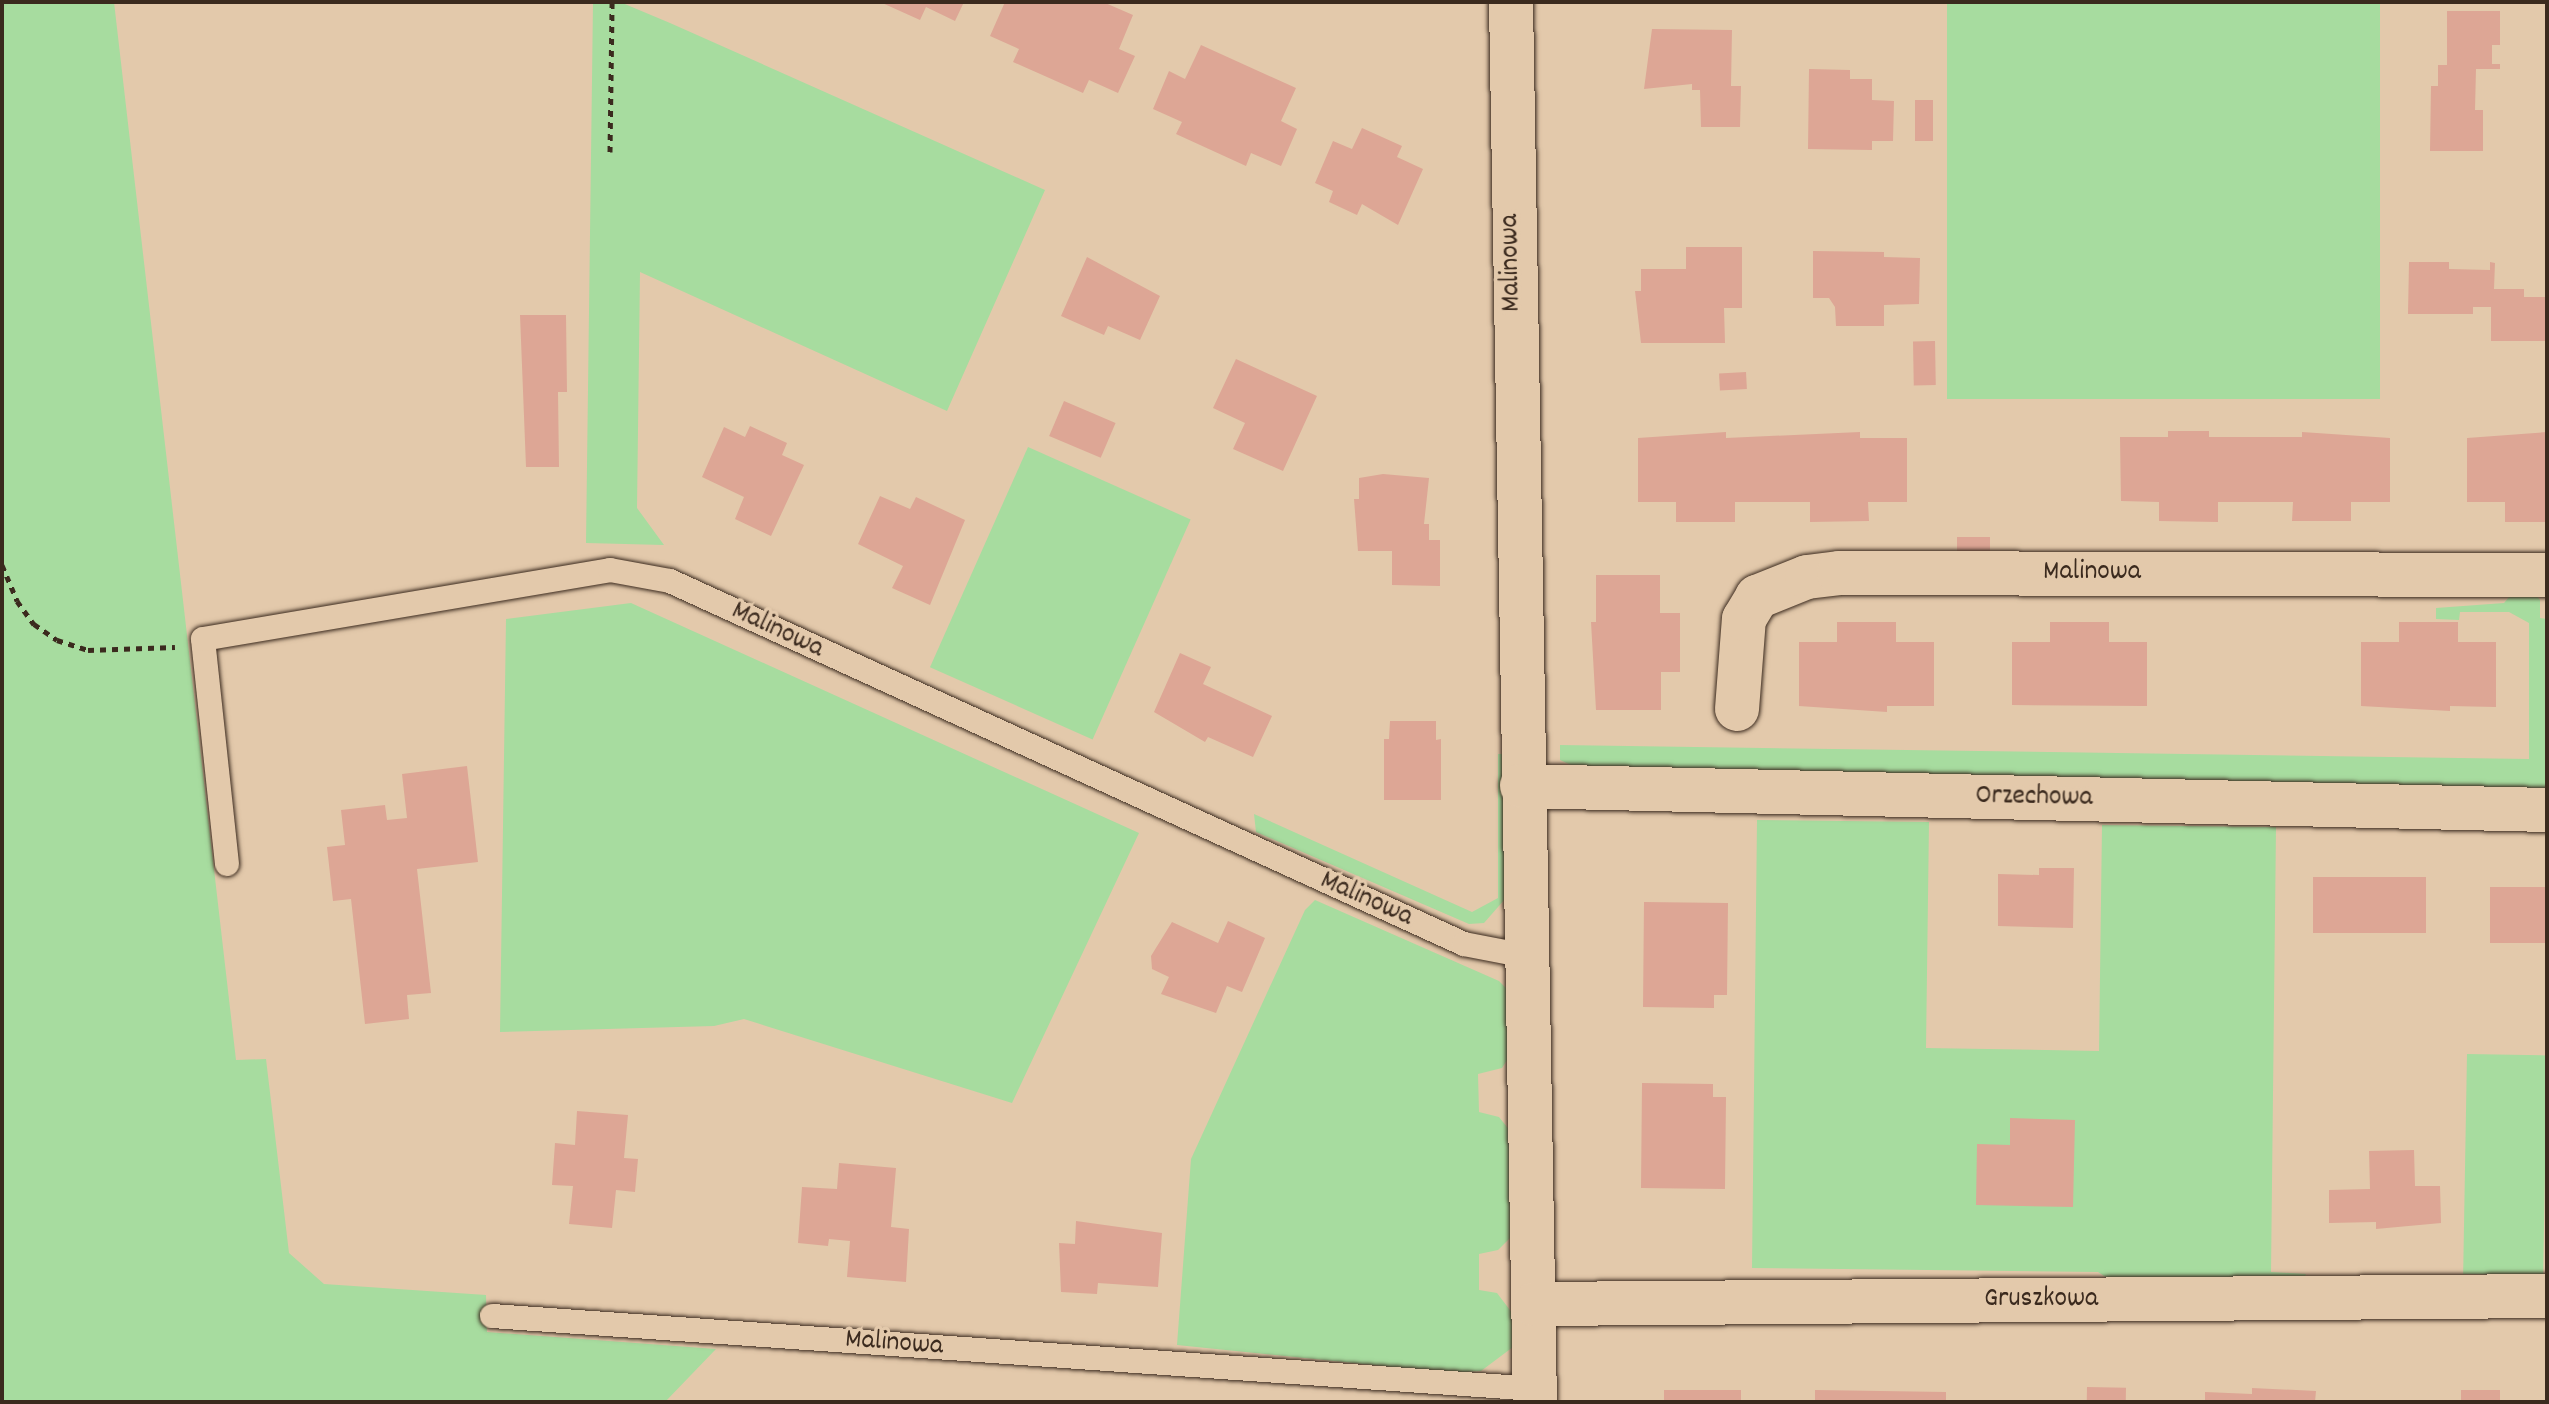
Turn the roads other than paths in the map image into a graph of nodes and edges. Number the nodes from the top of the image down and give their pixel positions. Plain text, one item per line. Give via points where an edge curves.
1 (1511, 2) edge
2 (2547, 575) edge
3 (1737, 709) dead end
4 (1522, 786) junction
5 (2547, 810) edge
6 (227, 864) dead end
7 (1526, 956) junction
8 (2547, 1296) edge
9 (1534, 1304) junction
10 (492, 1316) dead end
11 (1535, 1395) edge

1 - 4 street, Malinowa
2 - 3 street, Malinowa via 1807,577 1757,597 1744,619 1738,642
4 - 5 street, Orzechowa
4 - 7 street, Malinowa
6 - 7 lane, Malinowa via 203,639 610,570 670,581 1464,944
7 - 9 street, Malinowa
8 - 9 street, Gruszkowa
9 - 11 street, Malinowa
10 - 11 lane, Malinowa

